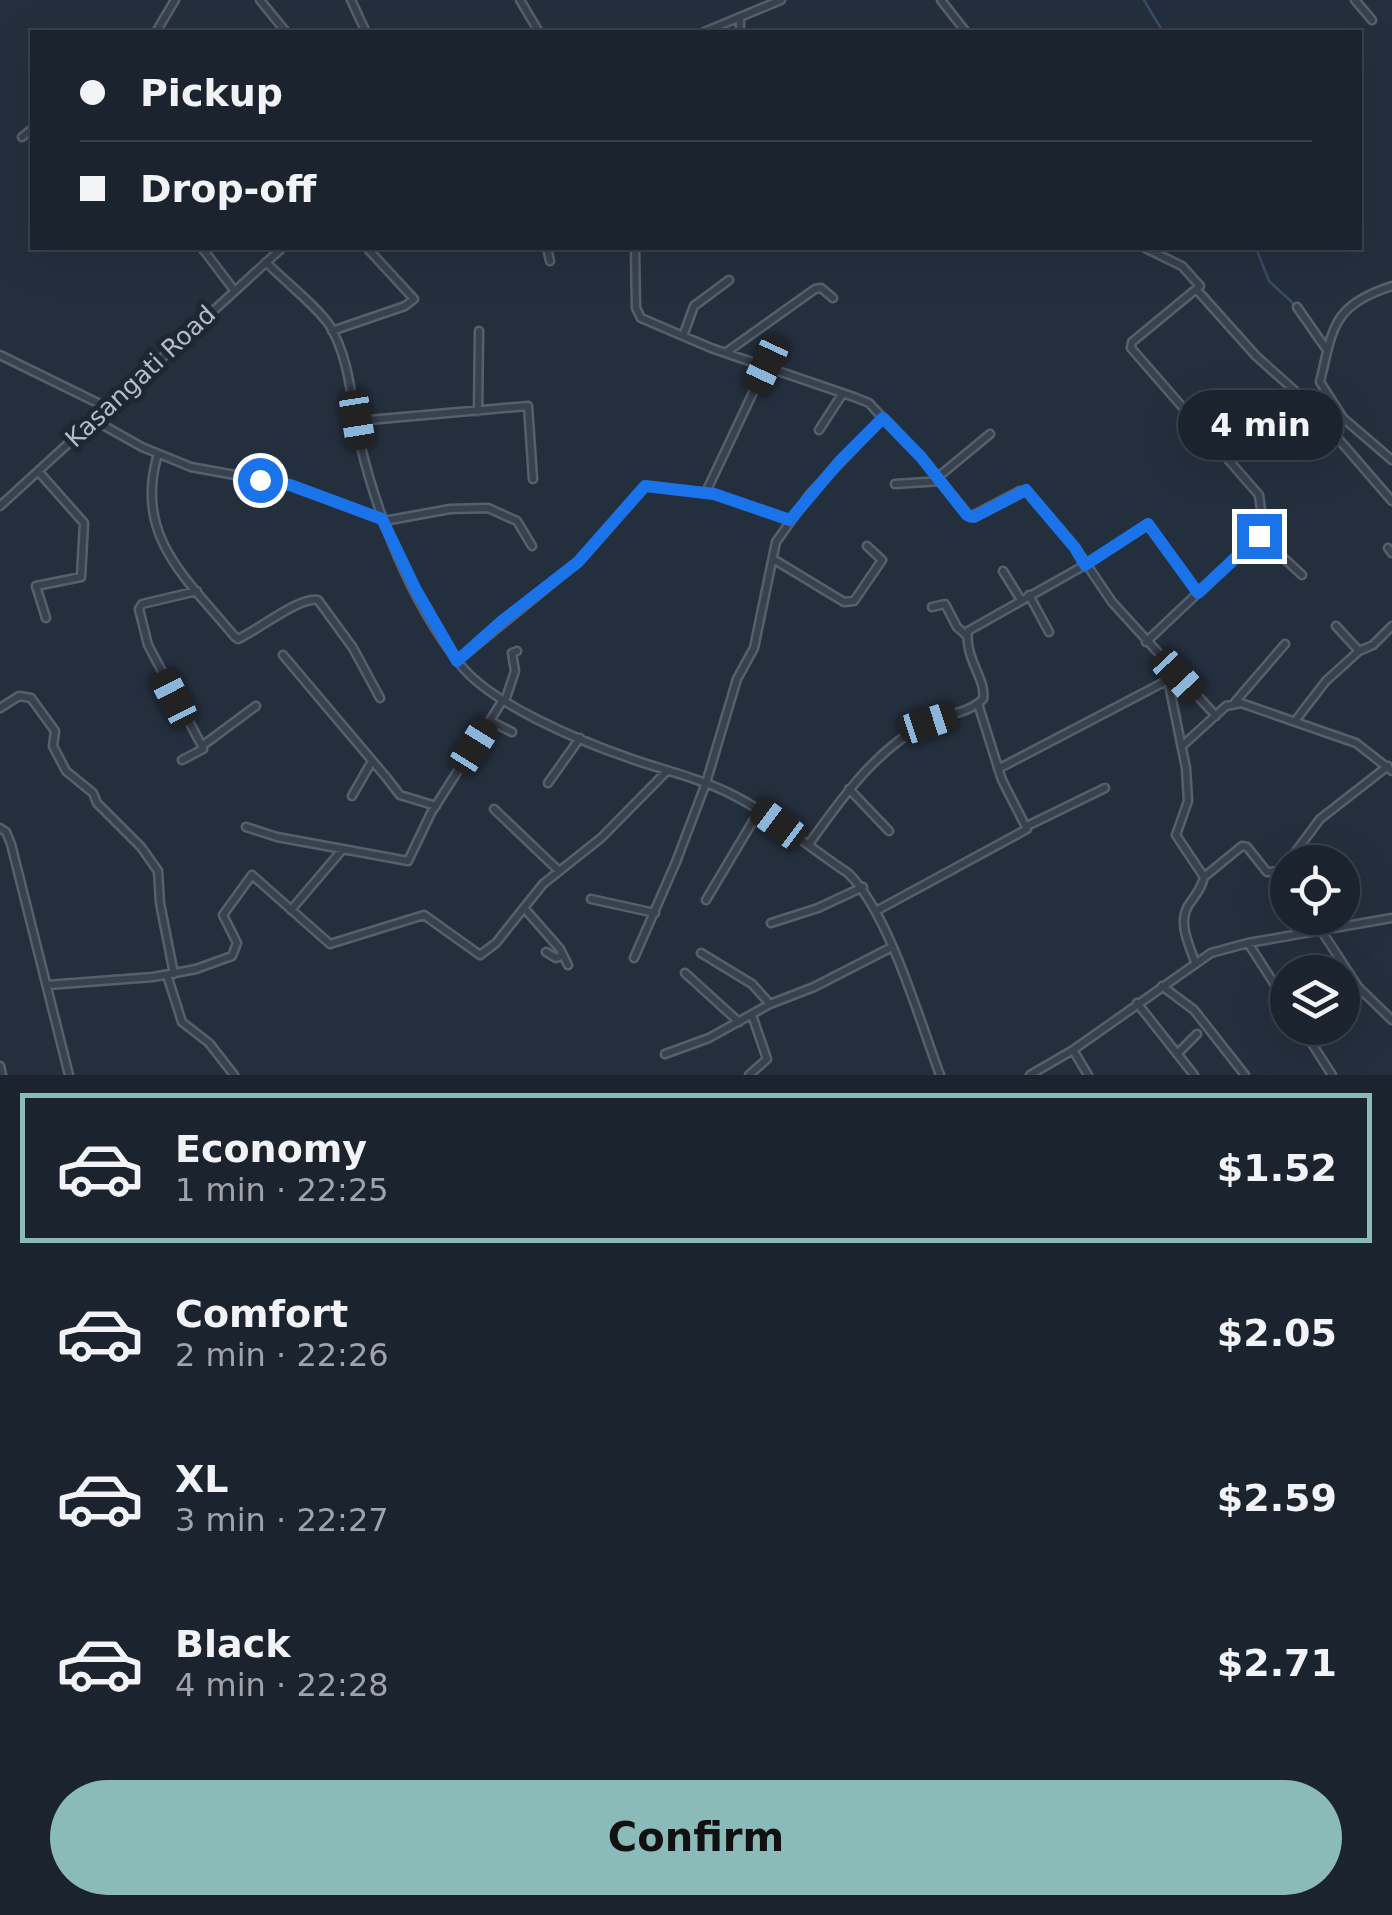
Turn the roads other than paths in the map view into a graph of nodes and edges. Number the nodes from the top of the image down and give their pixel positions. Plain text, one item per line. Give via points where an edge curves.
1 (175, 0) edge
2 (260, 0) edge
3 (351, 0) edge
4 (520, 0) edge
5 (782, 0) edge
6 (941, 0) edge
7 (1356, 0) edge
8 (740, 18) junction
9 (1372, 20) dead end
10 (157, 30) edge
11 (284, 30) edge
12 (365, 30) dead end
13 (538, 30) edge
14 (709, 30) edge
15 (740, 30) edge
16 (964, 30) edge
17 (30, 131) edge
18 (22, 137) dead end
19 (204, 250) edge
20 (280, 250) edge
21 (369, 250) edge
22 (547, 250) edge
23 (635, 250) edge
24 (1149, 250) edge
25 (550, 261) dead end
26 (266, 262) junction
27 (729, 280) dead end
28 (1392, 286) edge
29 (234, 290) junction
30 (1197, 290) junction
31 (833, 298) dead end
32 (1297, 307) dead end
33 (332, 331) junction
34 (479, 332) dead end
35 (683, 336) junction
36 (1328, 351) junction
37 (727, 352) junction
38 (0, 354) edge
39 (766, 365) junction
40 (843, 392) junction
41 (108, 408) junction
42 (478, 411) junction
43 (883, 418) junction
44 (94, 420) junction
45 (357, 420) junction
46 (819, 430) dead end
47 (990, 434) dead end
48 (158, 454) junction
49 (1392, 460) edge
50 (38, 471) junction
51 (533, 479) dead end
52 (940, 479) junction
53 (896, 484) dead end
54 (706, 492) junction
55 (1392, 500) edge
56 (0, 506) edge
57 (383, 520) junction
58 (790, 520) junction
59 (1254, 538) junction
60 (532, 546) dead end
61 (867, 546) dead end
62 (773, 559) junction
63 (1085, 565) junction
64 (1003, 571) dead end
65 (1302, 575) dead end
66 (197, 590) junction
67 (1198, 593) junction
68 (1030, 595) junction
69 (1021, 600) junction
70 (932, 607) dead end
71 (46, 618) dead end
72 (1336, 626) dead end
73 (1392, 626) edge
74 (1049, 632) dead end
75 (966, 635) junction
76 (1146, 642) junction
77 (1285, 644) dead end
78 (517, 650) dead end
79 (1359, 652) junction
80 (283, 655) dead end
81 (457, 661) junction
82 (1178, 676) junction
83 (1168, 680) junction
84 (380, 698) dead end
85 (504, 700) junction
86 (1235, 703) junction
87 (978, 704) junction
88 (256, 706) dead end
89 (0, 708) edge
90 (1216, 716) junction
91 (490, 721) junction
92 (1294, 721) junction
93 (512, 732) dead end
94 (580, 738) junction
95 (202, 746) junction
96 (1182, 746) junction
97 (182, 760) dead end
98 (372, 762) junction
99 (1390, 768) edge
100 (998, 769) junction
101 (667, 771) junction
102 (706, 782) junction
103 (548, 783) dead end
104 (1104, 788) dead end
105 (848, 789) junction
106 (352, 796) dead end
107 (436, 806) junction
108 (494, 809) dead end
109 (760, 810) junction
110 (1028, 826) junction
111 (246, 827) dead end
112 (0, 828) edge
113 (889, 831) dead end
114 (809, 844) junction
115 (1301, 845) edge
116 (342, 850) junction
117 (559, 870) junction
118 (1270, 872) edge
119 (1204, 877) junction
120 (862, 887) junction
121 (591, 899) dead end
122 (706, 900) dead end
123 (524, 908) junction
124 (291, 910) junction
125 (876, 912) junction
126 (655, 913) junction
127 (1392, 918) edge
128 (771, 923) dead end
129 (1360, 923) edge
130 (1293, 935) edge
131 (1324, 935) edge
132 (1248, 943) junction
133 (892, 947) junction
134 (546, 952) dead end
135 (701, 954) dead end
136 (563, 955) junction
137 (634, 958) dead end
138 (1196, 962) junction
139 (568, 965) dead end
140 (684, 973) dead end
141 (171, 974) junction
142 (1270, 977) edge
143 (47, 985) junction
144 (1162, 986) junction
145 (770, 1004) junction
146 (1138, 1004) junction
147 (752, 1014) junction
148 (1392, 1020) edge
149 (738, 1022) junction
150 (1196, 1034) dead end
151 (1313, 1045) edge
152 (1073, 1050) junction
153 (665, 1054) dead end
154 (1177, 1054) junction
155 (1048, 1065) junction
156 (0, 1066) edge
157 (2, 1075) edge
158 (69, 1075) edge
159 (234, 1075) edge
160 (749, 1075) edge
161 (940, 1075) edge
162 (1030, 1075) edge
163 (1055, 1075) edge
164 (1088, 1075) edge
165 (1194, 1075) edge
166 (1245, 1075) edge
167 (1332, 1075) edge

1 - 10 street
2 - 11 street
3 - 12 street
4 - 13 street
5 - 8 street
6 - 16 street
7 - 9 street
8 - 14 street
8 - 15 street
17 - 18 street
19 - 29 street
20 - 26 street, Kasangati Road
21 - 33 street via 414,299
22 - 25 street
23 - 35 street via 641,318
24 - 30 street via 1182,266 1198,281
26 - 29 street, Kasangati Road
26 - 33 street
27 - 35 street via 694,306
28 - 36 street via 1362,298 1334,324
29 - 41 street, Kasangati Road
30 - 55 street
30 - 59 street via 1131,347 1259,495 1261,510 1248,527
31 - 37 street via 814,289
32 - 36 street
33 - 45 street
34 - 42 street
35 - 37 street
36 - 49 street via 1320,382 1330,402
37 - 39 street
38 - 41 street
39 - 40 street
39 - 54 street
40 - 43 street
40 - 46 street
41 - 44 street, Kasangati Road
42 - 45 street
42 - 51 street via 528,406
43 - 52 street
43 - 58 street
44 - 48 street
44 - 50 street, Kasangati Road
45 - 57 street
47 - 52 street
48 - 57 street via 215,474 290,485
48 - 66 street via 149,498 160,538
50 - 56 street, Kasangati Road
50 - 71 street via 84,523 82,576 36,586
52 - 53 street
52 - 63 street via 972,517 1026,490
54 - 58 street
54 - 81 street via 645,486 578,562
57 - 60 street via 488,508 517,520
57 - 81 street
58 - 62 street
59 - 65 street via 1261,537
59 - 67 street
61 - 62 street via 882,560 854,601 844,602
62 - 102 street via 754,648 737,679
63 - 67 street via 1148,524
63 - 68 street
63 - 76 street
64 - 69 street
66 - 84 street via 238,639 305,600 318,600
66 - 95 street via 140,610 148,645
67 - 76 street
68 - 69 street
68 - 74 street
69 - 75 street
70 - 75 street via 945,604
72 - 79 street
73 - 79 street
75 - 87 street via 986,692
76 - 82 street
77 - 86 street
78 - 85 street
79 - 92 street
80 - 98 street
81 - 85 street
82 - 83 street
82 - 90 street
83 - 96 street
83 - 100 street
85 - 91 street
85 - 94 street
86 - 90 street
86 - 92 street
87 - 100 street
87 - 105 street via 903,739
88 - 95 street
89 - 141 street via 18,696 31,698 54,730 53,746 66,771 158,871
90 - 96 street
91 - 93 street
91 - 107 street
92 - 99 street via 1364,747
94 - 101 street
94 - 103 street
95 - 97 street
96 - 119 street via 1188,801 1176,836
98 - 106 street
98 - 107 street via 400,795
99 - 115 street via 1320,819
100 - 110 street
101 - 102 street
101 - 117 street
102 - 109 street
102 - 126 street
104 - 110 street
105 - 113 street
105 - 114 street
107 - 116 street via 408,861
108 - 117 street
109 - 114 street
109 - 122 street
110 - 125 street
111 - 116 street
112 - 143 street via 11,844
114 - 120 street
116 - 124 street
117 - 123 street
118 - 119 street via 1242,846
119 - 138 street via 1183,926
120 - 125 street
120 - 128 street
121 - 126 street
123 - 124 street via 480,954 424,915 330,944
123 - 136 street
124 - 141 street via 252,875 223,915 237,944 232,956
125 - 133 street
126 - 137 street
127 - 129 street
130 - 132 street
131 - 148 street via 1358,987
132 - 138 street
132 - 142 street
133 - 145 street
133 - 161 street
134 - 136 street
135 - 145 street via 752,984
136 - 139 street
138 - 144 street
140 - 149 street
141 - 143 street
141 - 159 street via 182,1022
143 - 158 street
144 - 146 street
144 - 166 street via 1194,1010
145 - 147 street
146 - 152 street
146 - 154 street
147 - 149 street
147 - 160 street via 767,1059
149 - 153 street
150 - 154 street
151 - 167 street
152 - 155 street
152 - 164 street
154 - 165 street
155 - 162 street
155 - 163 street
156 - 157 street

